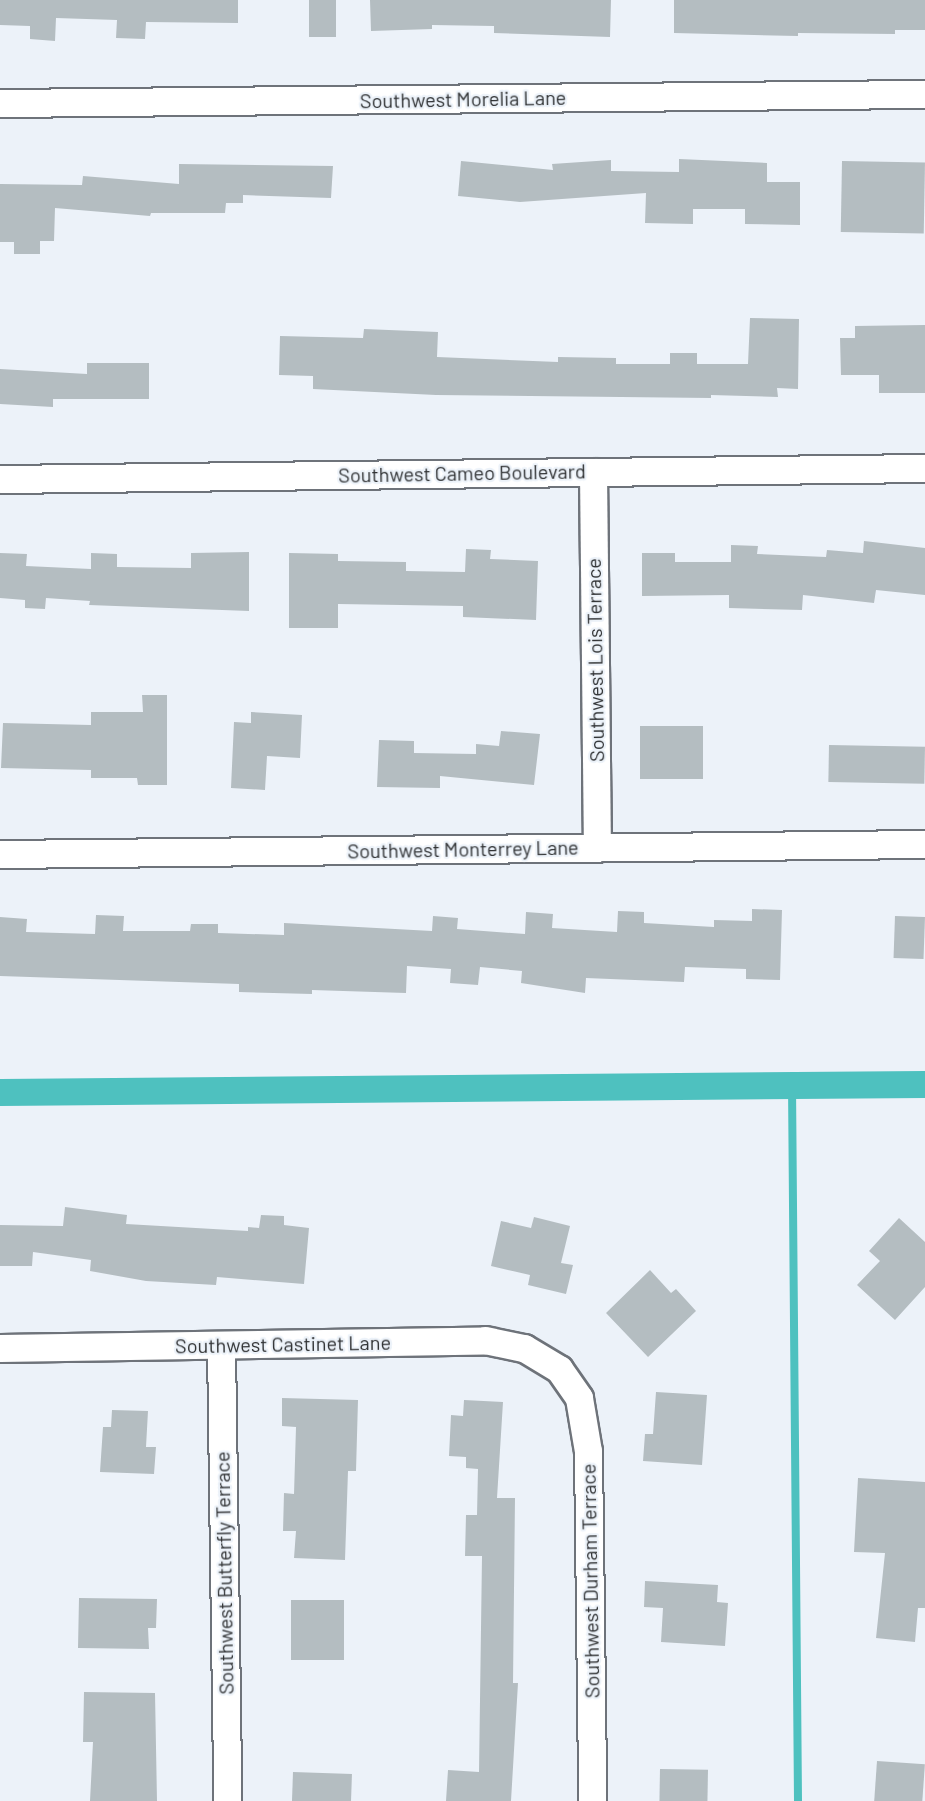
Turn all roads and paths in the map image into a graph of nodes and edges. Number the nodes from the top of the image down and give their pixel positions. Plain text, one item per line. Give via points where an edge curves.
1 (925, 94) edge
2 (0, 103) edge
3 (925, 468) edge
4 (593, 472) junction
5 (0, 478) edge
6 (925, 844) edge
7 (597, 848) junction
8 (0, 854) edge
9 (220, 1345) junction
10 (0, 1348) edge
11 (559, 1369) joint
12 (226, 1801) edge
13 (592, 1801) edge

1 - 2 street, Southwest Morelia Lane
3 - 4 street, Southwest Cameo Boulevard
4 - 5 street, Southwest Cameo Boulevard
4 - 7 street, Southwest Lois Terrace
6 - 7 street, Southwest Monterrey Lane
7 - 8 street, Southwest Monterrey Lane
9 - 10 street, Southwest Castinet Lane
9 - 11 street, Southwest Castinet Lane via 485,1340 524,1348
9 - 12 street, Southwest Butterfly Terrace
11 - 13 street, Southwest Durham Terrace via 579,1398 588,1451

